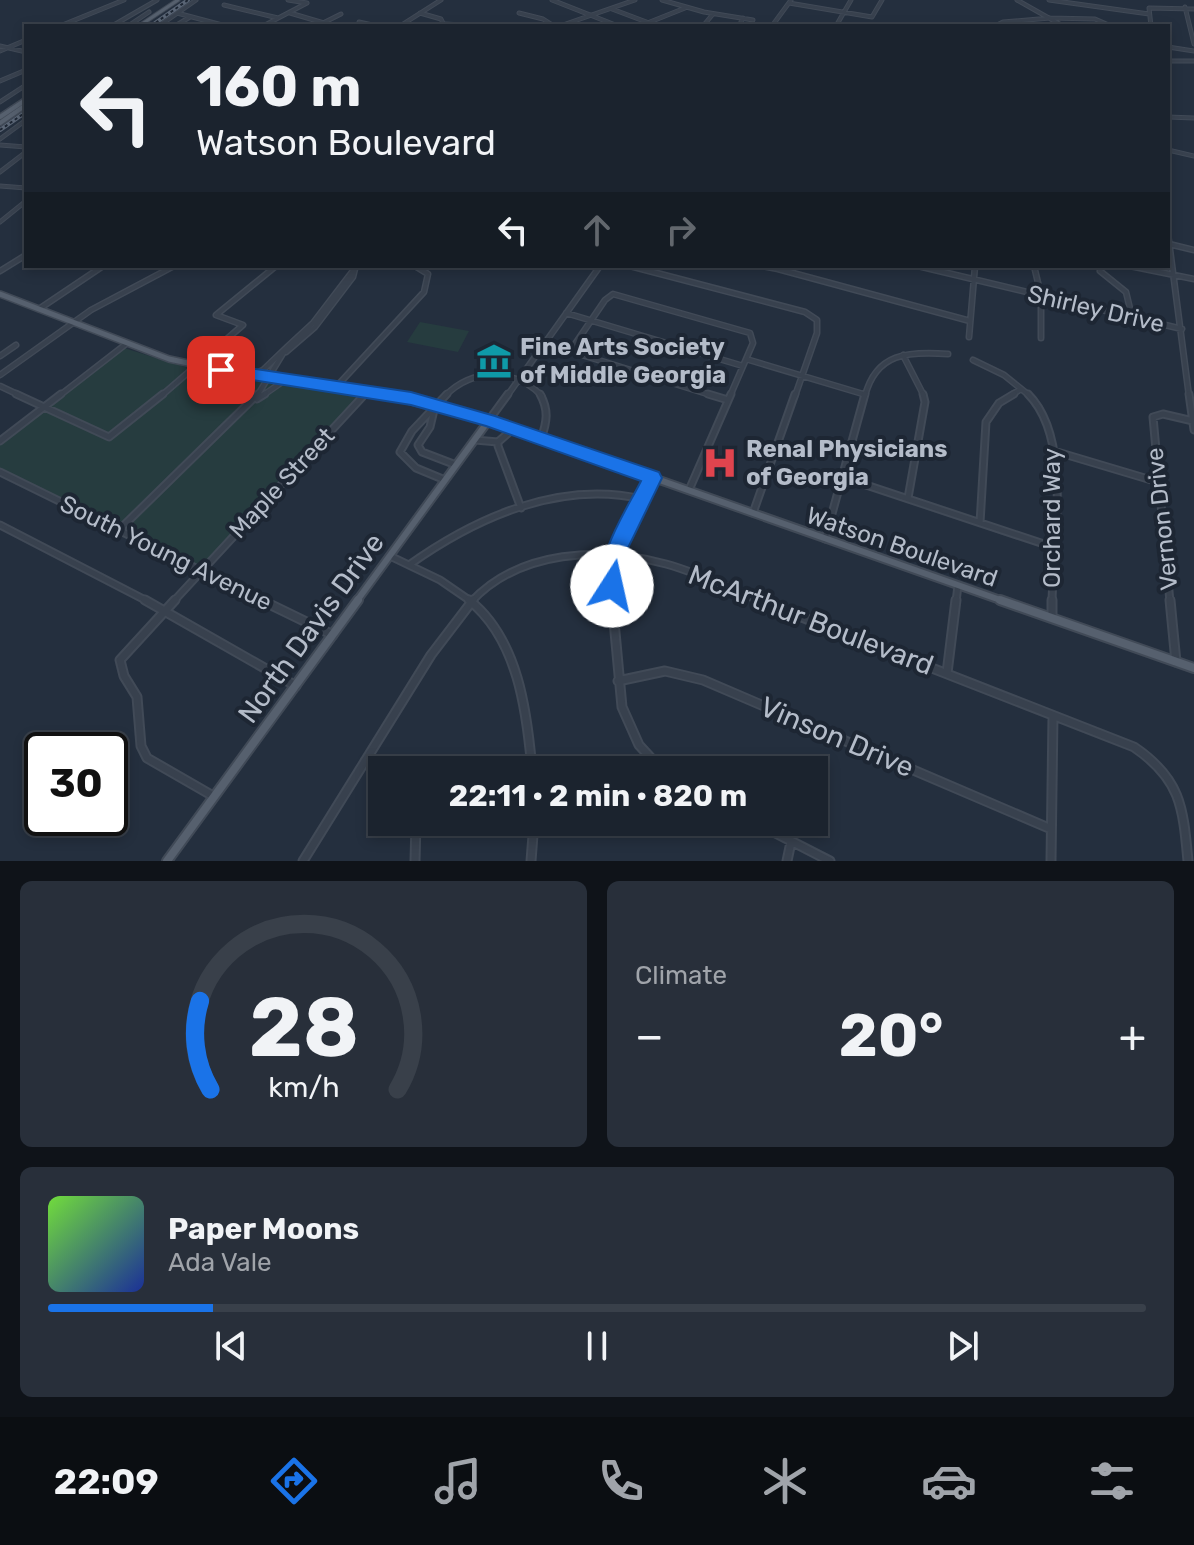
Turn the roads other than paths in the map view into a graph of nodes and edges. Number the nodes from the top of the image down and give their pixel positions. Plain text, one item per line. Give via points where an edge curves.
1 (124, 0) edge
2 (157, 0) edge
3 (178, 0) edge
4 (196, 0) edge
5 (288, 0) edge
6 (441, 0) edge
7 (552, 0) edge
8 (574, 0) edge
9 (635, 0) edge
10 (662, 0) edge
11 (685, 0) edge
12 (851, 0) edge
13 (882, 0) edge
14 (1018, 0) edge
15 (1023, 0) edge
16 (1049, 0) edge
17 (790, 2) edge
18 (563, 4) junction
19 (676, 4) junction
20 (224, 5) dead end
21 (686, 7) junction
22 (1185, 7) junction
23 (140, 8) junction
24 (611, 8) junction
25 (1194, 9) edge
26 (844, 12) junction
27 (177, 13) junction
28 (288, 13) junction
29 (519, 13) dead end
30 (341, 14) dead end
31 (419, 14) junction
32 (713, 14) junction
33 (1149, 14) junction
34 (592, 15) junction
35 (191, 17) junction
36 (278, 18) junction
37 (743, 18) junction
38 (1051, 18) junction
39 (753, 20) dead end
40 (359, 22) dead end
41 (324, 23) joint
42 (648, 23) junction
43 (65, 24) edge
44 (115, 24) edge
45 (131, 24) edge
46 (142, 24) edge
47 (162, 24) edge
48 (179, 24) edge
49 (216, 24) edge
50 (267, 24) edge
51 (368, 24) edge
52 (403, 24) edge
53 (443, 24) edge
54 (551, 24) edge
55 (566, 24) edge
56 (613, 24) edge
57 (651, 24) edge
58 (705, 24) edge
59 (740, 24) edge
60 (774, 24) edge
61 (837, 24) edge
62 (999, 24) edge
63 (1060, 24) edge
64 (1106, 24) edge
65 (1151, 24) edge
66 (24, 41) edge
67 (1194, 44) edge
68 (0, 46) edge
69 (1170, 47) edge
70 (8, 48) junction
71 (0, 51) edge
72 (1194, 51) edge
73 (24, 52) edge
74 (1170, 61) edge
75 (1194, 61) edge
76 (24, 71) edge
77 (0, 81) edge
78 (24, 86) edge
79 (0, 102) edge
80 (24, 103) edge
81 (2, 117) edge
82 (1170, 117) edge
83 (1194, 118) edge
84 (24, 121) edge
85 (0, 139) edge
86 (0, 145) edge
87 (24, 150) edge
88 (1170, 150) edge
89 (24, 152) edge
90 (1194, 156) edge
91 (0, 172) edge
92 (0, 186) edge
93 (24, 188) edge
94 (24, 203) edge
95 (0, 222) edge
96 (1170, 244) edge
97 (1170, 249) edge
98 (1194, 250) edge
99 (24, 256) edge
100 (100, 268) edge
101 (170, 268) edge
102 (274, 268) edge
103 (355, 268) edge
104 (418, 268) edge
105 (599, 268) edge
106 (637, 268) edge
107 (779, 268) edge
108 (926, 268) edge
109 (975, 268) edge
110 (1034, 268) edge
111 (1140, 268) edge
112 (0, 271) edge
113 (1100, 271) dead end
114 (1175, 275) junction
115 (1194, 279) edge
116 (974, 280) junction
117 (0, 294) edge
118 (1041, 295) junction
119 (39, 309) junction
120 (566, 313) junction
121 (1132, 317) junction
122 (591, 320) junction
123 (970, 321) junction
124 (73, 323) junction
125 (1182, 329) junction
126 (969, 337) dead end
127 (1041, 338) dead end
128 (126, 344) junction
129 (16, 345) dead end
130 (286, 350) junction
131 (948, 354) dead end
132 (903, 355) junction
133 (0, 356) edge
134 (973, 360) dead end
135 (744, 362) junction
136 (196, 365) junction
137 (0, 375) edge
138 (252, 375) junction
139 (802, 376) junction
140 (269, 377) junction
141 (286, 379) junction
142 (518, 380) junction
143 (0, 386) edge
144 (337, 386) junction
145 (1021, 389) junction
146 (368, 390) junction
147 (863, 394) junction
148 (728, 400) junction
149 (253, 402) junction
150 (1192, 403) edge
151 (44, 406) junction
152 (436, 407) junction
153 (489, 420) junction
154 (1193, 421) edge
155 (513, 429) junction
156 (1194, 430) edge
157 (541, 439) junction
158 (475, 440) junction
159 (0, 441) edge
160 (498, 442) junction
161 (1054, 451) junction
162 (456, 465) junction
163 (0, 472) edge
164 (842, 477) junction
165 (652, 478) junction
166 (445, 480) junction
167 (1158, 482) junction
168 (689, 490) junction
169 (908, 498) junction
170 (642, 499) junction
171 (521, 508) junction
172 (753, 513) junction
173 (980, 523) junction
174 (0, 525) edge
175 (118, 531) junction
176 (825, 539) junction
177 (1053, 547) junction
178 (615, 554) junction
179 (390, 556) junction
180 (409, 565) junction
181 (202, 570) junction
182 (958, 585) junction
183 (472, 601) junction
184 (165, 610) junction
185 (1052, 618) junction
186 (333, 635) junction
187 (1176, 662) junction
188 (1194, 668) edge
189 (947, 673) junction
190 (618, 681) junction
191 (296, 686) junction
192 (1053, 716) junction
193 (530, 756) edge
194 (649, 756) edge
195 (365, 761) junction
196 (368, 763) edge
197 (215, 797) junction
198 (1051, 829) junction
199 (416, 836) edge
200 (533, 836) edge
201 (780, 836) edge
202 (791, 842) junction
203 (167, 861) edge
204 (303, 861) edge
205 (415, 861) edge
206 (531, 861) edge
207 (787, 861) edge
208 (830, 861) edge
209 (1051, 861) edge
210 (1188, 861) edge

1 - 43 street
2 - 23 street
3 - 46 main road
4 - 27 street
5 - 28 street via 307,3
6 - 31 street
7 - 18 street
8 - 18 street
9 - 24 street
10 - 19 street
11 - 19 street
12 - 26 street
13 - 26 street via 874,17
14 - 15 street
14 - 38 street
16 - 33 street
17 - 26 street
17 - 60 street
18 - 34 street
19 - 21 street
20 - 36 street
21 - 32 street
21 - 42 street
22 - 25 street
22 - 33 street via 1154,6
22 - 67 street
23 - 44 street
23 - 45 street via 150,10
24 - 34 street
24 - 42 street
26 - 61 street
27 - 35 street
27 - 47 street
28 - 36 street
28 - 41 street
29 - 54 street
30 - 41 street
31 - 52 street
31 - 53 street
32 - 37 street
32 - 58 street
33 - 65 street
34 - 55 street
34 - 56 street
35 - 48 street
35 - 49 street
36 - 50 street
37 - 39 street
37 - 59 street
38 - 62 street
38 - 63 street
38 - 64 street
40 - 51 street
42 - 57 street
66 - 70 street
68 - 70 street
69 - 72 street
70 - 71 street
70 - 73 street
74 - 75 street
76 - 77 street
78 - 79 street
80 - 81 main road
82 - 83 street
84 - 85 street
86 - 87 street
88 - 90 street
89 - 91 street
92 - 93 street
94 - 95 street
96 - 98 street
97 - 114 street
99 - 112 street
100 - 119 street
101 - 124 street
102 - 136 street via 216,315 243,325
103 - 130 street via 318,324
104 - 144 street via 428,274 424,292
105 - 120 street
106 - 139 street via 814,316 817,333
107 - 123 street
108 - 116 street, Shirley Drive
109 - 116 street
110 - 118 street
111 - 114 street
113 - 121 street via 1126,292
114 - 115 street
114 - 125 street
116 - 118 street, Shirley Drive
116 - 123 street
117 - 119 main road, Watson Boulevard
118 - 121 street, Shirley Drive
118 - 127 street
119 - 124 main road, Watson Boulevard
120 - 122 street
120 - 142 street
121 - 125 street, Shirley Drive
122 - 135 street
122 - 135 street via 608,296 617,294 746,330 753,340
122 - 148 street via 575,352
123 - 126 street
124 - 128 main road, Watson Boulevard
124 - 137 street
125 - 150 street
128 - 136 main road, Watson Boulevard
128 - 151 street
129 - 133 street
130 - 138 street
130 - 140 street
131 - 132 street
132 - 147 street via 875,370
132 - 169 street via 925,402
134 - 145 street, Orchard Way
135 - 139 street
135 - 148 street
136 - 138 main road, Watson Boulevard
136 - 151 street via 109,437
138 - 140 main road, Watson Boulevard
139 - 147 street
139 - 172 street
140 - 141 main road, Watson Boulevard
140 - 149 street
141 - 144 main road, Watson Boulevard
141 - 149 street
142 - 152 street via 472,377 451,388
142 - 153 street
142 - 157 street via 536,388 549,407
143 - 151 street
144 - 146 main road, Watson Boulevard
145 - 161 street, Orchard Way via 1043,412
145 - 173 street via 999,403 986,422
146 - 152 main road, Watson Boulevard
146 - 181 street, Maple Street
147 - 164 street
148 - 168 street
149 - 175 street
150 - 154 street
151 - 159 street
152 - 153 main road, Watson Boulevard
152 - 162 street via 418,445 422,452
152 - 166 street via 400,452 416,468
153 - 155 main road, Watson Boulevard
153 - 158 main road, North Davis Drive
154 - 156 street
154 - 167 street, Vernon Drive via 1153,417
155 - 157 main road, Watson Boulevard
155 - 160 street
157 - 165 main road, Watson Boulevard
158 - 160 street
158 - 162 main road, North Davis Drive
160 - 171 street
161 - 167 street
161 - 177 street, Orchard Way
162 - 166 main road, North Davis Drive
163 - 175 street, South Young Avenue
164 - 169 street
164 - 176 street
165 - 168 main road, Watson Boulevard
165 - 170 street
166 - 179 main road, North Davis Drive
167 - 187 street, Vernon Drive
168 - 172 main road, Watson Boulevard
169 - 173 street
170 - 171 street via 592,495
170 - 178 street
171 - 180 street via 460,531
172 - 176 main road, Watson Boulevard
173 - 177 street
174 - 184 street
175 - 181 street, South Young Avenue
176 - 182 main road, Watson Boulevard
177 - 185 street, Orchard Way
178 - 183 street, McArthur Boulevard via 544,562 496,581
178 - 189 street, McArthur Boulevard via 669,565
178 - 190 street
179 - 180 street
179 - 186 main road, North Davis Drive
180 - 183 street
181 - 184 street, Maple Street
181 - 186 street, South Young Avenue
182 - 185 main road, Watson Boulevard
182 - 189 street
183 - 193 street via 504,645 523,707
183 - 195 street, McArthur Boulevard
184 - 191 street
184 - 197 street, Maple Street via 120,660 137,697 141,746 147,758
185 - 187 main road, Watson Boulevard
186 - 191 main road, North Davis Drive
187 - 188 main road, Watson Boulevard
189 - 192 street, McArthur Boulevard
190 - 194 street via 626,720
190 - 198 street, Vinson Drive via 665,671 703,680
191 - 197 main road, North Davis Drive
192 - 198 street
192 - 210 street, McArthur Boulevard via 1157,761 1175,783
195 - 196 street
195 - 204 street, McArthur Boulevard
197 - 203 main road, North Davis Drive
198 - 209 street
199 - 205 street
200 - 206 street
201 - 202 street
202 - 207 street
202 - 208 street

